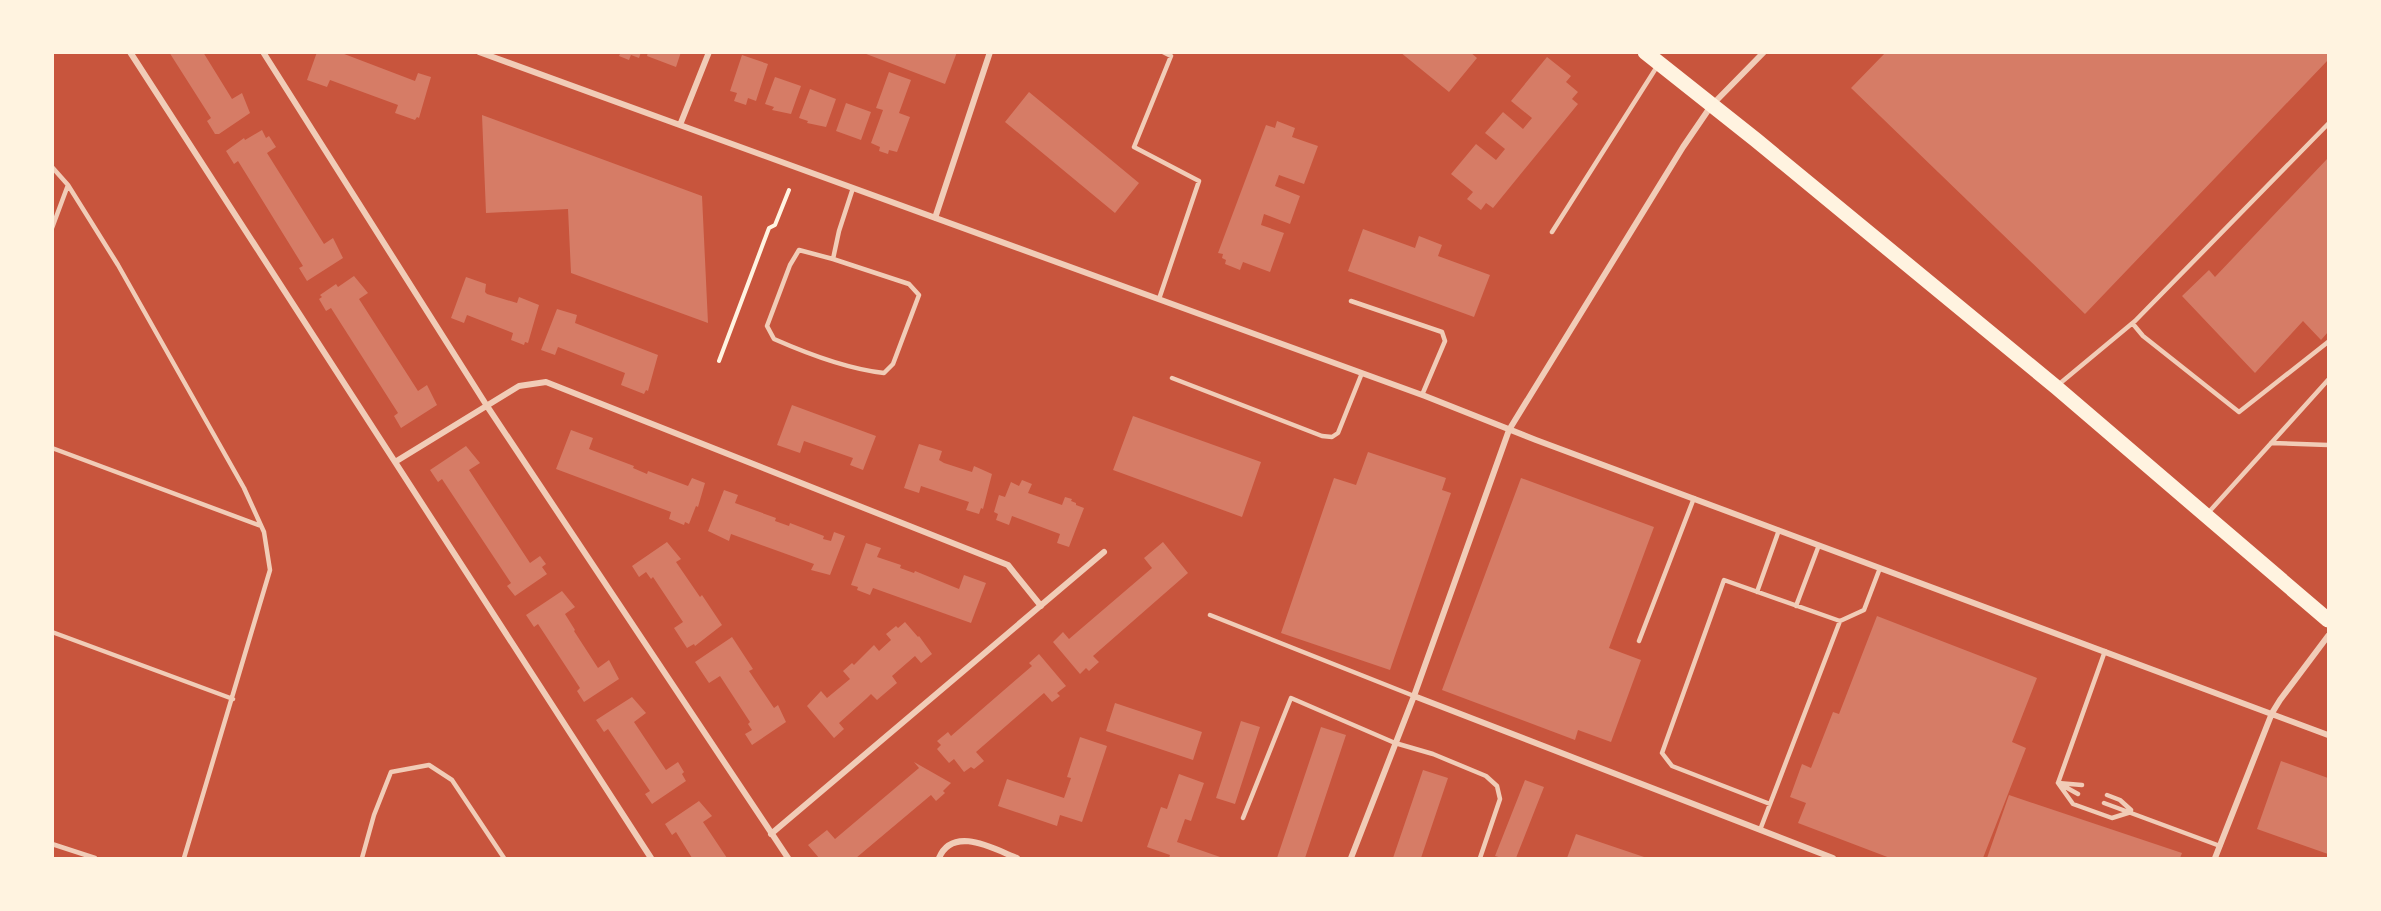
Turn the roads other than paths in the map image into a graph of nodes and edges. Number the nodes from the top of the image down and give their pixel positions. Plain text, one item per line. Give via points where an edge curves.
1 (130, 52) edge
2 (263, 52) edge
3 (479, 52) edge
4 (709, 52) edge
5 (990, 52) edge
6 (1163, 52) edge
7 (1645, 52) edge
8 (1764, 52) edge
9 (1659, 64) junction
10 (1711, 106) junction
11 (2328, 124) edge
12 (680, 125) junction
13 (52, 167) edge
14 (68, 185) junction
15 (853, 188) junction
16 (935, 218) junction
17 (52, 228) edge
18 (1552, 232) dead end
19 (833, 259) junction
20 (1159, 299) junction
21 (1351, 301) dead end
22 (2133, 324) junction
23 (2328, 342) edge
24 (1362, 373) junction
25 (1172, 378) dead end
26 (2328, 380) edge
27 (2056, 387) junction
28 (1424, 395) junction
29 (487, 406) junction
30 (1509, 430) junction
31 (2271, 443) junction
32 (2328, 445) edge
33 (52, 448) edge
34 (395, 462) junction
35 (1694, 498) junction
36 (2206, 515) junction
37 (261, 526) junction
38 (1779, 530) junction
39 (1819, 545) junction
40 (1104, 552) dead end
41 (1880, 568) junction
42 (1757, 592) junction
43 (1041, 606) junction
44 (1796, 606) junction
45 (1210, 615) dead end
46 (2328, 620) edge
47 (1840, 621) junction
48 (52, 632) edge
49 (2328, 636) edge
50 (1639, 641) dead end
51 (2105, 651) junction
52 (1414, 696) junction
53 (232, 699) junction
54 (2272, 714) junction
55 (2328, 735) edge
56 (1395, 743) junction
57 (2058, 783) junction
58 (2082, 786) dead end
59 (2078, 794) dead end
60 (2107, 795) dead end
61 (2104, 803) dead end
62 (1770, 804) junction
63 (2133, 812) junction
64 (1244, 818) dead end
65 (1760, 830) junction
66 (771, 834) junction
67 (52, 844) edge
68 (2220, 846) junction
69 (940, 856) edge
70 (95, 858) edge
71 (184, 858) edge
72 (362, 858) edge
73 (504, 858) edge
74 (651, 858) edge
75 (788, 858) edge
76 (1017, 858) edge
77 (1351, 858) edge
78 (1480, 858) edge
79 (1833, 858) edge
80 (2215, 858) edge

1 - 34 street
2 - 29 street
3 - 12 street
4 - 12 street
5 - 16 street
6 - 20 lane via 1171,56 1134,147 1199,181
7 - 9 main road
8 - 10 street
9 - 10 main road
9 - 18 lane
10 - 27 main road
10 - 30 street
11 - 22 lane
12 - 15 street
13 - 14 lane
14 - 17 lane
14 - 37 lane via 118,266
15 - 16 street
15 - 19 lane
16 - 20 street
19 - 19 lane via 909,284 919,295 893,364 884,373 865,371 791,346 774,339 767,326 799,250
20 - 24 street
21 - 28 lane via 1442,332 1445,341
22 - 23 lane via 2239,412
22 - 27 lane
24 - 25 lane via 1338,433 1332,437
24 - 28 street
26 - 31 lane
27 - 36 main road
28 - 30 street
29 - 34 street
29 - 43 street via 519,386 546,382 1008,566
29 - 66 street
30 - 35 street
30 - 52 street
31 - 32 lane
31 - 36 lane
33 - 37 lane
34 - 74 street
35 - 38 street
35 - 50 lane
36 - 46 main road
37 - 53 lane via 270,570
38 - 39 street
38 - 42 lane
39 - 41 street
39 - 44 lane
40 - 43 street
41 - 47 lane via 1864,610
41 - 51 street
42 - 44 lane
42 - 62 lane via 1724,580 1662,753 1672,766
43 - 66 street
44 - 47 lane
45 - 52 lane
47 - 62 lane
48 - 53 lane
49 - 54 street
51 - 54 street
51 - 57 lane
52 - 56 street
52 - 65 street
53 - 71 lane
54 - 55 street
54 - 68 street
56 - 64 lane via 1291,698
56 - 77 street
56 - 78 lane via 1472,769 1497,786 1497,814
57 - 58 lane
57 - 59 lane
57 - 63 lane via 2073,804 2112,818
60 - 63 lane
61 - 63 lane
62 - 65 lane
63 - 68 lane
65 - 79 street
66 - 75 street
67 - 70 lane
68 - 80 street
69 - 76 street via 958,840
72 - 73 lane via 391,772 429,765 452,780

